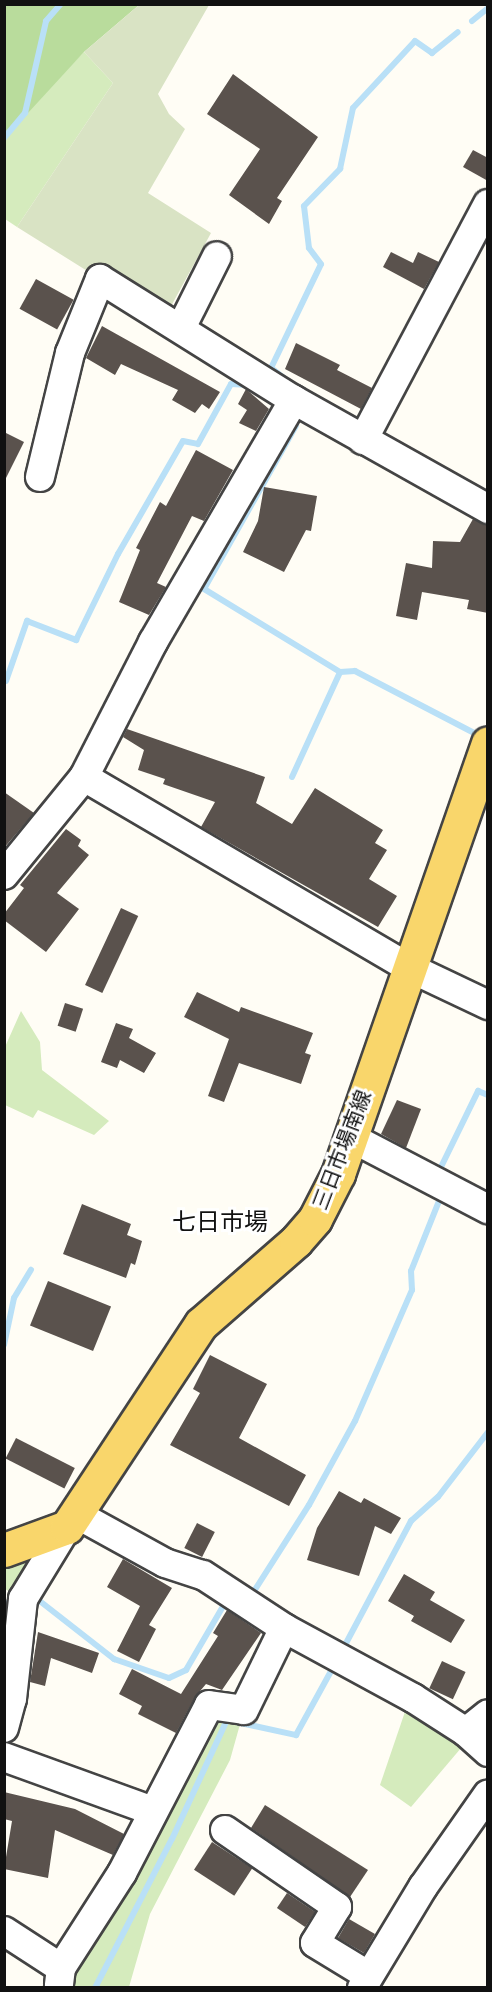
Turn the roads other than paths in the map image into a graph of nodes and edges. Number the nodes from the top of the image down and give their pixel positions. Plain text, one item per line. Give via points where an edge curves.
1 (488, 204) edge
2 (217, 256) dead end
3 (180, 328) junction
4 (294, 400) junction
5 (363, 440) junction
6 (40, 477) dead end
7 (488, 509) edge
8 (488, 743) edge
9 (84, 777) junction
10 (4, 875) edge
11 (408, 967) junction
12 (488, 1005) edge
13 (350, 1137) junction
14 (488, 1209) edge
15 (73, 1521) junction
16 (4, 1550) edge
17 (14, 1594) edge
18 (284, 1628) junction
19 (488, 1714) edge
20 (4, 1728) edge
21 (466, 1732) junction
22 (488, 1752) edge
23 (4, 1757) edge
24 (488, 1794) edge
25 (153, 1811) junction
26 (225, 1830) dead end
27 (4, 1931) edge
28 (60, 1978) edge
29 (366, 1982) edge

1 - 5 street
2 - 3 street
3 - 4 street
3 - 6 street via 100,279 69,353
4 - 5 street
4 - 9 street via 153,642
5 - 7 street
8 - 11 main road, 三日市場南線
9 - 10 street
9 - 11 street
11 - 12 street
11 - 13 main road, 三日市場南線
13 - 14 street
13 - 15 main road, 三日市場南線 via 315,1219 296,1241 201,1324
15 - 16 main road
15 - 17 street
15 - 18 street via 165,1563 203,1575
17 - 20 street via 12,1699
18 - 21 street via 413,1698
18 - 25 street via 244,1710 209,1705
19 - 21 street
21 - 22 street
23 - 25 street
24 - 29 street via 423,1887
25 - 28 street via 122,1873
26 - 29 street via 337,1907 315,1943
27 - 28 street

